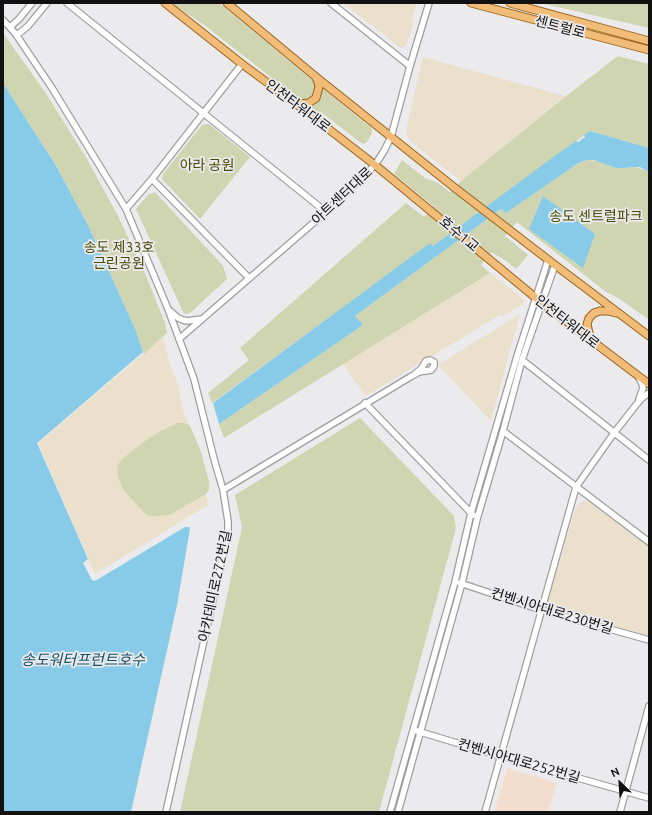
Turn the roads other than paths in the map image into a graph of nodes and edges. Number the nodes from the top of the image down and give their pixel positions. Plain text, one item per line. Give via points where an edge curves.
1 (32, 3) edge
2 (47, 3) edge
3 (67, 3) edge
4 (165, 3) edge
5 (226, 3) edge
6 (331, 3) edge
7 (429, 3) edge
8 (471, 3) edge
9 (510, 3) edge
10 (3, 20) edge
11 (10, 28) junction
12 (17, 35) junction
13 (649, 41) edge
14 (649, 50) edge
15 (242, 64) junction
16 (410, 66) junction
17 (316, 77) junction
18 (295, 104) junction
19 (203, 113) junction
20 (391, 137) junction
21 (375, 165) junction
22 (152, 179) junction
23 (126, 209) junction
24 (431, 211) joint
25 (326, 212) junction
26 (487, 257) joint
27 (548, 260) junction
28 (555, 265) junction
29 (249, 278) junction
30 (536, 298) junction
31 (542, 303) junction
32 (168, 309) junction
33 (620, 314) junction
34 (201, 319) junction
35 (649, 336) edge
36 (179, 339) junction
37 (596, 344) junction
38 (522, 360) junction
39 (416, 373) dead end
40 (635, 373) junction
41 (649, 384) edge
42 (649, 393) edge
43 (365, 403) junction
44 (636, 405) junction
45 (503, 431) junction
46 (614, 433) junction
47 (649, 460) edge
48 (576, 487) junction
49 (223, 490) junction
50 (471, 513) junction
51 (477, 519) junction
52 (649, 542) edge
53 (455, 582) junction
54 (462, 583) junction
55 (541, 610) junction
56 (649, 640) edge
57 (649, 706) edge
58 (413, 730) junction
59 (420, 732) junction
60 (500, 756) junction
61 (626, 792) junction
62 (649, 798) edge
63 (166, 812) edge
64 (390, 812) edge
65 (398, 812) edge
66 (484, 812) edge
67 (620, 812) edge

1 - 11 street
2 - 12 street
3 - 19 street
4 - 15 main road, 인천타워대로
5 - 17 main road
6 - 16 street
7 - 16 street, 아트센터대로
8 - 14 main road, 센트럴로
9 - 13 main road, 센트럴로
10 - 11 street, 아카데미로272번길
11 - 12 street, 아카데미로272번길
12 - 23 street, 아카데미로272번길
15 - 18 main road, 인천타워대로
15 - 19 street
16 - 20 street, 아트센터대로
17 - 18 main road via 319,87 316,98 309,103
17 - 20 main road
18 - 21 main road, 인천타워대로
19 - 22 street
19 - 25 street
20 - 21 street, 아트센터대로
20 - 27 main road
21 - 24 main road, 인천타워대로
21 - 25 street, 아트센터대로
22 - 23 street
22 - 29 street
23 - 32 street, 아카데미로272번길
24 - 26 main road, 호수1교
25 - 29 street, 아트센터대로
26 - 30 main road, 인천타워대로
27 - 28 main road
27 - 30 street
28 - 31 street
28 - 33 main road
29 - 34 street, 아트센터대로
30 - 31 main road, 인천타워대로
30 - 50 street
31 - 37 main road, 인천타워대로
31 - 38 street
32 - 34 street via 183,320
32 - 36 street, 아카데미로272번길
33 - 35 main road
33 - 37 main road via 600,310 591,316 588,329
34 - 36 street, 아트센터대로
36 - 49 street, 아카데미로272번길 via 194,379
37 - 40 main road, 인천타워대로
38 - 45 street
38 - 46 street
39 - 43 street
40 - 41 main road, 인천타워대로
40 - 44 street via 643,387
42 - 44 street
43 - 49 street
43 - 50 street
44 - 46 street
45 - 48 street
45 - 51 street
46 - 47 street
46 - 48 street
48 - 52 street
48 - 55 street
49 - 63 street, 아카데미로272번길 via 228,532
50 - 51 street
50 - 53 street
51 - 54 street
53 - 54 street, 컨벤시아대로230번길
53 - 58 street
54 - 55 street, 컨벤시아대로230번길
54 - 59 street
55 - 56 street, 컨벤시아대로230번길
55 - 60 street
57 - 61 street
58 - 59 street, 컨벤시아대로252번길
58 - 64 street
59 - 60 street, 컨벤시아대로252번길
59 - 65 street
60 - 61 street, 컨벤시아대로252번길
60 - 66 street
61 - 62 street, 컨벤시아대로252번길
61 - 67 street

